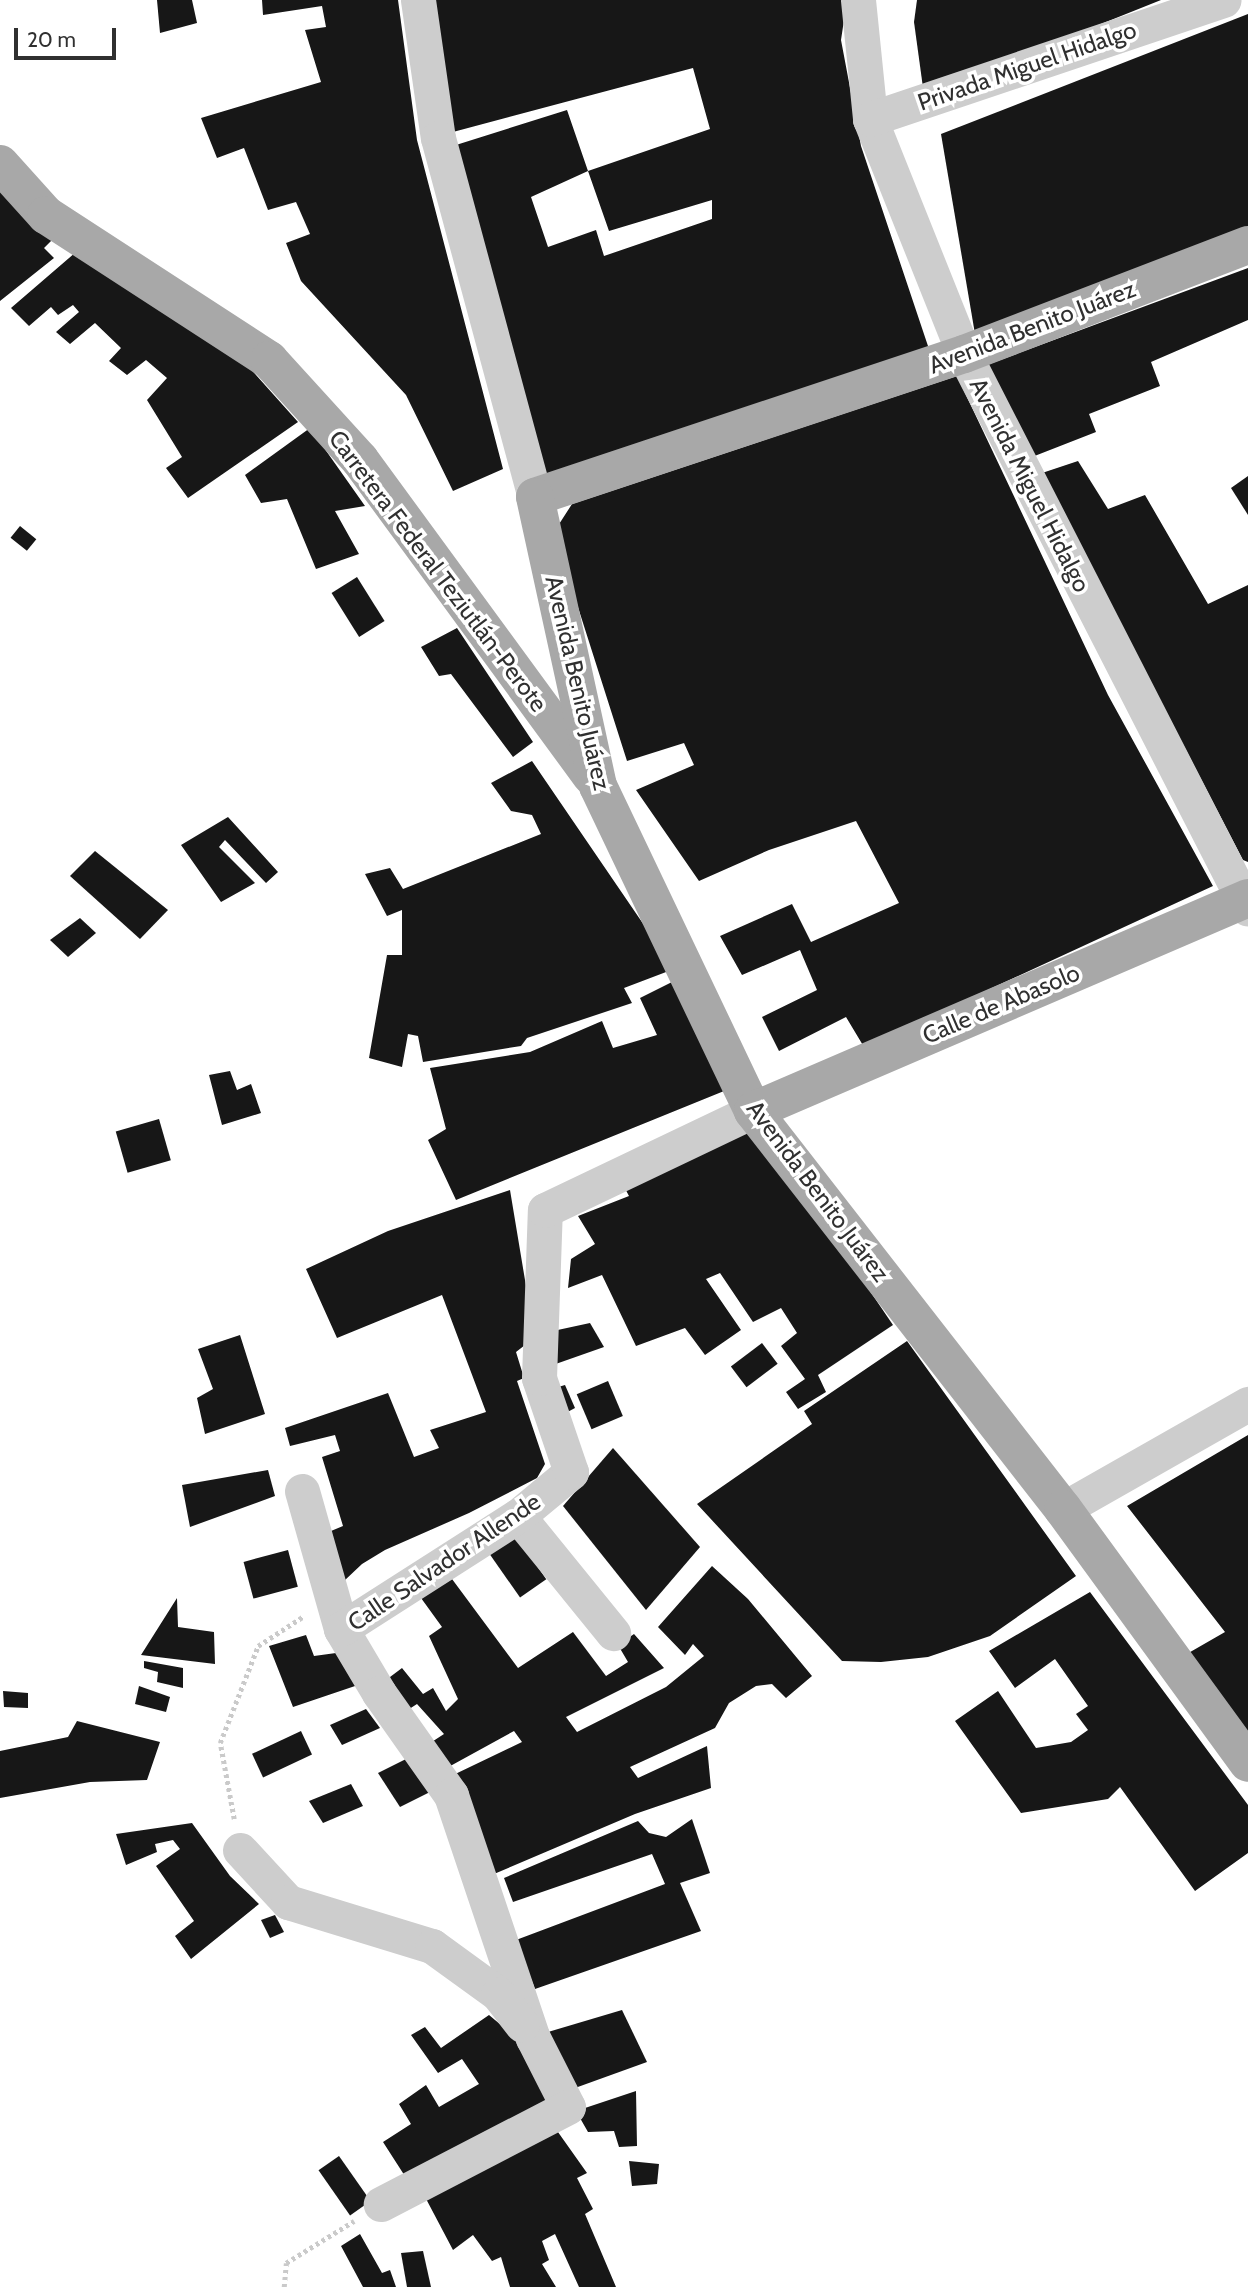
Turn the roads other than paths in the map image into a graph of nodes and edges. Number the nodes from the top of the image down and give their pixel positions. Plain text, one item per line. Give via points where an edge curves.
1 (418, 0) edge
2 (858, 0) edge
3 (1224, 0) edge
4 (870, 119) junction
5 (0, 164) edge
6 (1248, 245) edge
7 (964, 354) junction
8 (536, 497) junction
9 (598, 786) junction
10 (1246, 902) edge
11 (753, 1111) junction
12 (1248, 1404) edge
13 (302, 1490) dead end
14 (1063, 1510) junction
15 (518, 1516) junction
16 (337, 1614) junction
17 (612, 1633) dead end
18 (1248, 1763) edge
19 (240, 1850) road end
20 (533, 2038) junction
21 (381, 2204) road end

1 - 8 street, Avenida Benito Juárez via 438,138
2 - 4 street, Avenida Miguel Hidalgo
3 - 4 street, Privada Miguel Hidalgo
4 - 7 street, Avenida Miguel Hidalgo
5 - 9 main road, Carretera Federal Teziutlán-Perote via 46,215 269,360 360,460
6 - 7 main road, Avenida Benito Juárez
7 - 8 main road, Avenida Benito Juárez
7 - 10 street, Avenida Miguel Hidalgo
8 - 9 main road, Avenida Benito Juárez
9 - 11 main road, Avenida Benito Juárez
10 - 11 main road, Calle de Abasolo
11 - 14 main road, Avenida Benito Juárez
11 - 15 street, Calle Salvador Allende via 545,1210 539,1378 571,1472
12 - 14 street
13 - 16 street
14 - 18 main road, Avenida Benito Juárez
15 - 16 street, Calle Salvador Allende
15 - 17 street
16 - 20 street, Calle Salvador Allende via 379,1692 451,1795
19 - 20 street via 288,1902 432,1946 498,1994
20 - 21 street, Calle Salvador Allende via 568,2107

